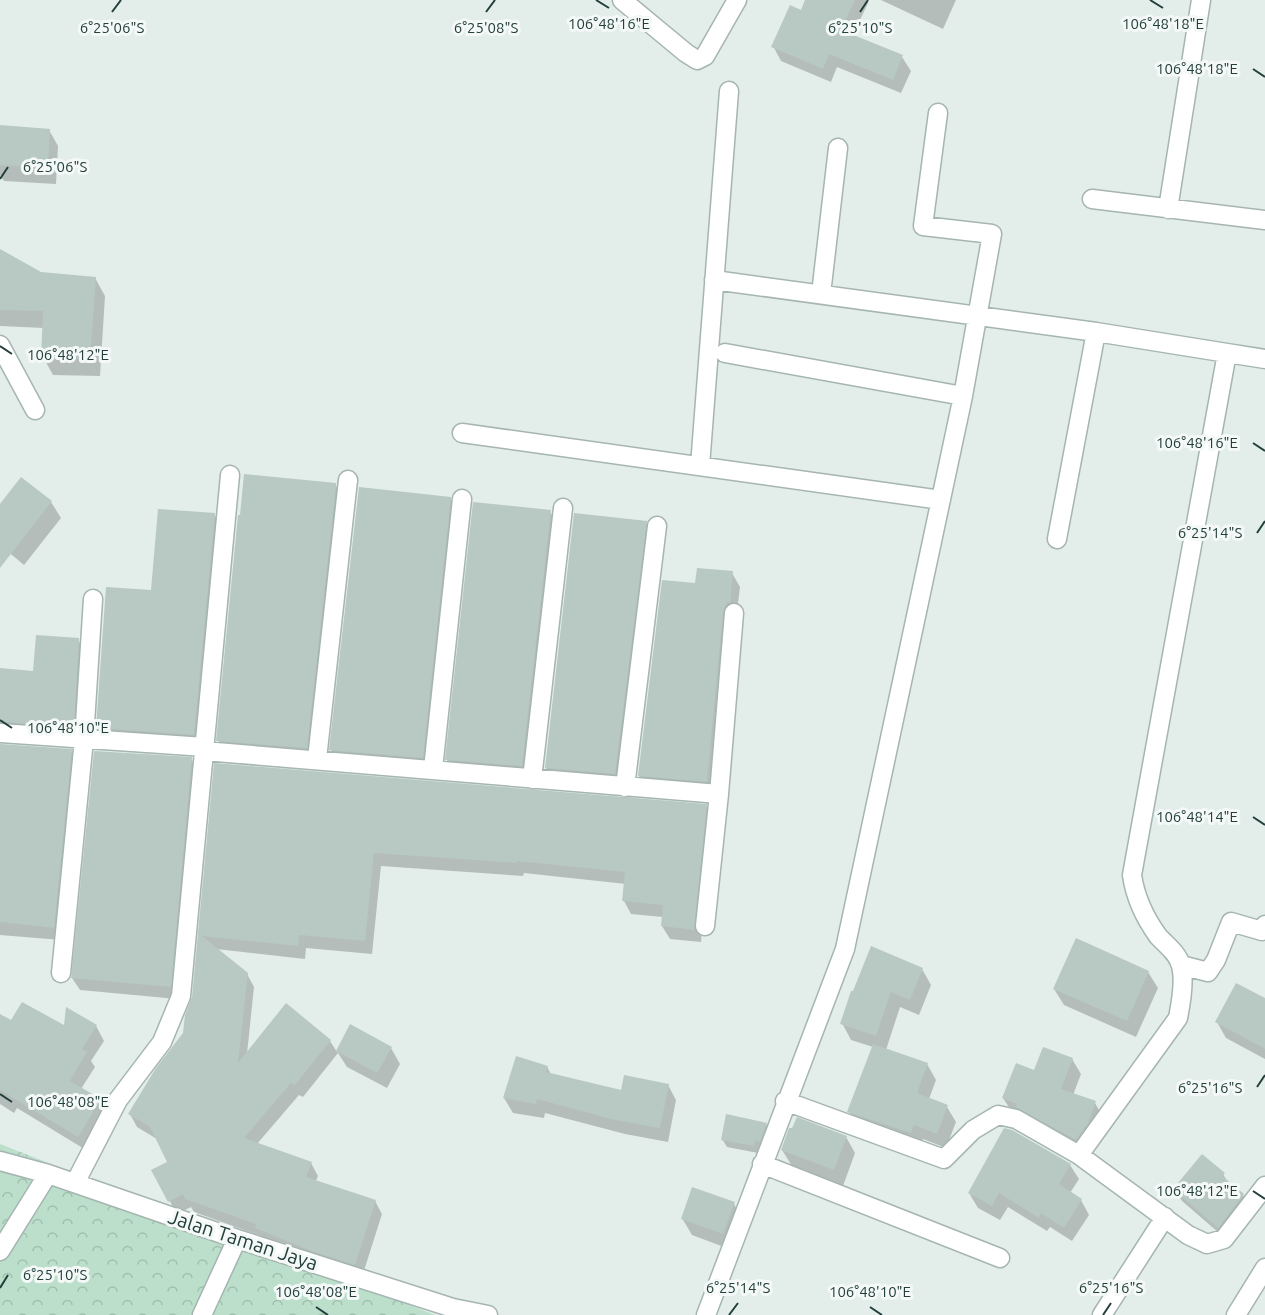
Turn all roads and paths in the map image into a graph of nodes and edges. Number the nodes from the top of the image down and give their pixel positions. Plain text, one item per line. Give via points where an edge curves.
1 (622, 0) edge
2 (737, 0) edge
3 (1201, 0) edge
4 (729, 91) dead end
5 (938, 113) dead end
6 (838, 148) dead end
7 (1092, 199) dead end
8 (1168, 208) junction
9 (1265, 220) edge
10 (714, 280) junction
11 (821, 294) junction
12 (978, 315) junction
13 (1096, 332) junction
14 (0, 345) edge
15 (725, 353) dead end
16 (1227, 353) junction
17 (1265, 359) edge
18 (963, 396) junction
19 (35, 410) dead end
20 (462, 433) dead end
21 (700, 466) junction
22 (230, 475) dead end
23 (348, 480) dead end
24 (462, 499) dead end
25 (941, 500) junction
26 (563, 508) dead end
27 (657, 526) dead end
28 (1057, 538) dead end
29 (93, 599) dead end
30 (734, 613) dead end
31 (0, 733) edge
32 (84, 739) junction
33 (205, 749) junction
34 (317, 759) junction
35 (433, 769) junction
36 (532, 779) junction
37 (625, 787) junction
38 (719, 794) junction
39 (1265, 925) edge
40 (705, 926) dead end
41 (1181, 965) junction
42 (61, 973) dead end
43 (785, 1101) junction
44 (1079, 1155) junction
45 (0, 1161) edge
46 (762, 1164) junction
47 (48, 1174) junction
48 (75, 1183) junction
49 (1265, 1186) edge
50 (1165, 1217) junction
51 (237, 1239) junction
52 (0, 1251) edge
53 (1000, 1258) dead end
54 (1265, 1268) edge
55 (202, 1315) edge
56 (488, 1315) edge
57 (706, 1315) edge
58 (1102, 1315) edge
59 (1236, 1315) edge

1 - 2 street via 697,60 710,49
3 - 8 street
4 - 10 street
5 - 12 street via 923,226 992,234
6 - 11 street
7 - 8 street
8 - 9 street
10 - 11 street
10 - 21 street
11 - 12 street
12 - 13 street
12 - 18 street
13 - 16 street
13 - 28 street
14 - 19 street
15 - 18 street
16 - 17 street
16 - 41 street via 1132,875 1135,894 1158,936
18 - 25 street
20 - 21 street
21 - 25 street
22 - 33 street
23 - 34 street
24 - 35 street
25 - 43 street via 845,949
26 - 36 street
27 - 37 street
29 - 32 street
30 - 38 street
31 - 32 street
32 - 33 street
32 - 42 street
33 - 34 street
33 - 48 street via 180,996 162,1042 118,1100
34 - 35 street
35 - 36 street
36 - 37 street
37 - 38 street
38 - 40 street
39 - 41 street via 1262,932 1231,922 1208,972
41 - 44 street via 1178,1018
43 - 44 street via 944,1159 974,1130 998,1116 1016,1119
43 - 46 street
44 - 50 street
45 - 47 street, Jalan Taman Jaya
46 - 53 street
46 - 57 street
47 - 48 street, Jalan Taman Jaya
47 - 52 street
48 - 51 street, Jalan Taman Jaya
49 - 50 street via 1224,1239 1207,1244
50 - 58 street
51 - 55 street
51 - 56 street, Jalan Taman Jaya via 453,1308
54 - 59 street

